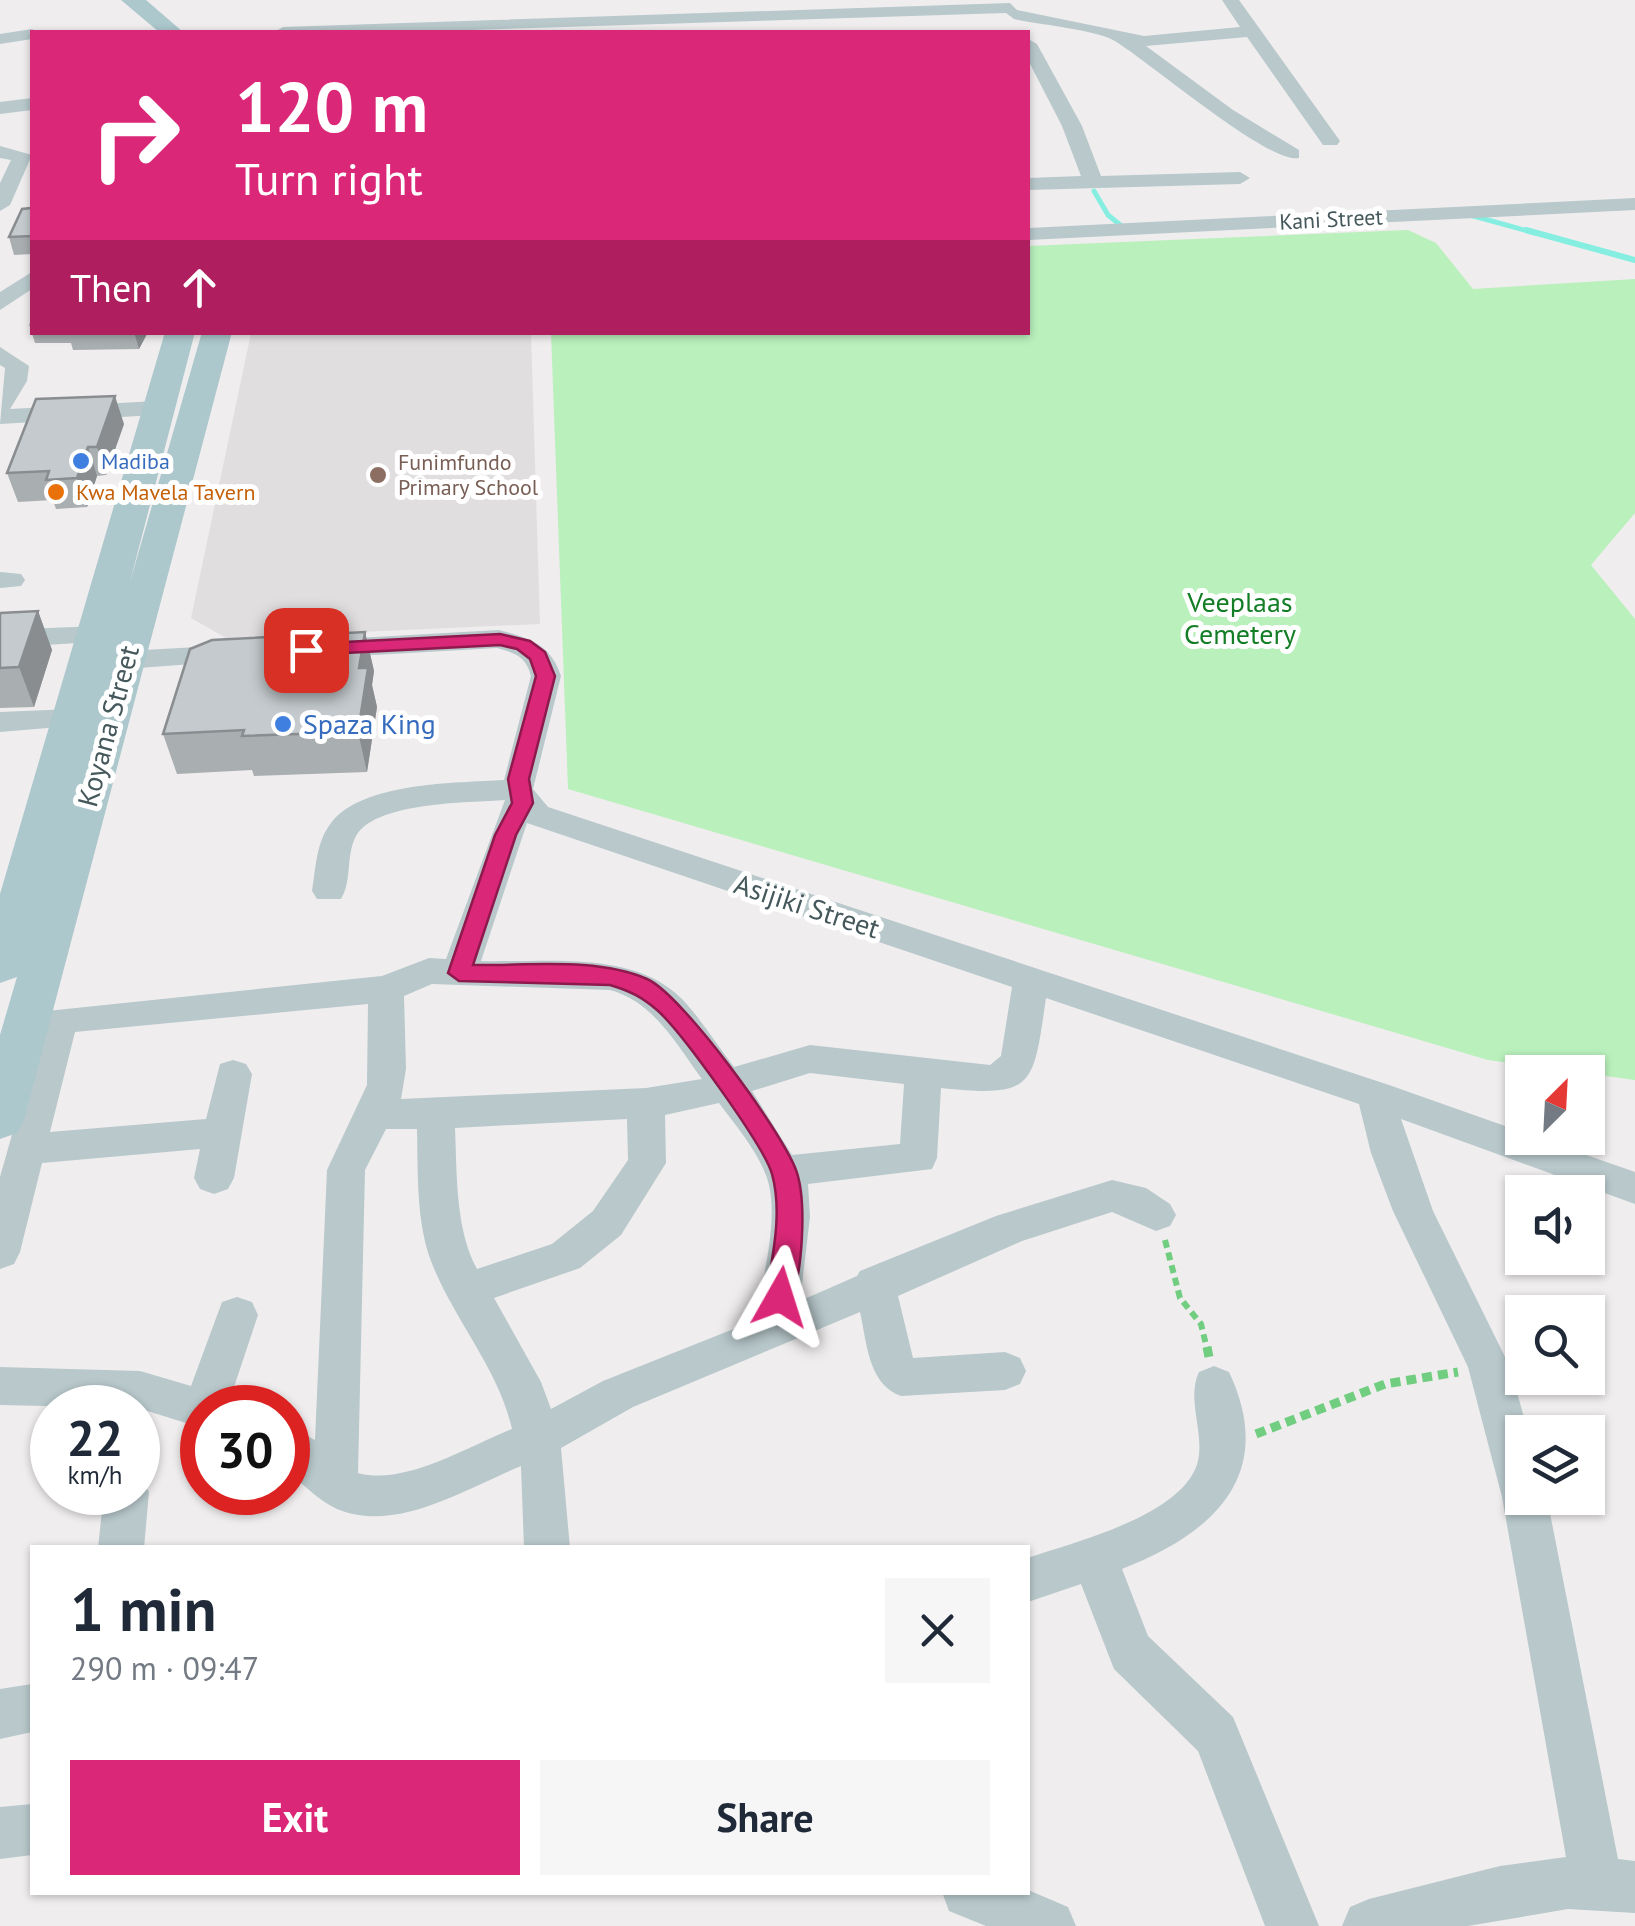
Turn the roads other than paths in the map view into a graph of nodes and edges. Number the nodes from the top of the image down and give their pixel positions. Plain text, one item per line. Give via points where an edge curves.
1 (132, 0) edge
2 (1230, 0) edge
3 (1009, 7) edge
4 (934, 10) junction
5 (705, 16) edge
6 (395, 29) edge
7 (926, 29) dead end
8 (169, 30) edge
9 (361, 30) edge
10 (1022, 30) edge
11 (1252, 31) junction
12 (30, 35) edge
13 (1210, 37) junction
14 (1118, 38) junction
15 (1, 43) edge
16 (1030, 49) edge
17 (1158, 60) junction
18 (30, 104) edge
19 (0, 108) edge
20 (1330, 142) dead end
21 (0, 152) edge
22 (1292, 154) dead end
23 (1240, 178) dead end
24 (1093, 181) junction
25 (1030, 184) edge
26 (1635, 204) edge
27 (5, 214) edge
28 (1030, 234) edge
29 (0, 278) edge
30 (30, 278) edge
31 (30, 280) edge
32 (0, 302) edge
33 (179, 335) edge
34 (216, 335) edge
35 (0, 354) edge
36 (0, 406) edge
37 (156, 408) junction
38 (0, 417) edge
39 (0, 639) edge
40 (112, 647) junction
41 (72, 718) junction
42 (0, 722) edge
43 (520, 796) junction
44 (330, 891) dead end
45 (0, 967) edge
46 (459, 973) junction
47 (1031, 978) junction
48 (386, 989) junction
49 (923, 1072) junction
50 (233, 1074) dead end
51 (729, 1087) junction
52 (1376, 1095) junction
53 (646, 1103) junction
54 (375, 1114) junction
55 (435, 1114) junction
56 (224, 1132) junction
57 (13, 1135) edge
58 (784, 1171) junction
59 (214, 1178) dead end
60 (1635, 1188) edge
61 (1156, 1215) road end
62 (0, 1252) edge
63 (874, 1283) junction
64 (466, 1290) junction
65 (237, 1315) dead end
66 (776, 1327) junction
67 (1005, 1371) dead end
68 (212, 1385) edge
69 (1214, 1385) road end
70 (0, 1386) edge
71 (30, 1389) edge
72 (1505, 1428) edge
73 (537, 1439) junction
74 (310, 1463) edge
75 (335, 1483) junction
76 (124, 1515) edge
77 (1528, 1515) edge
78 (120, 1545) edge
79 (547, 1545) edge
80 (1093, 1556) junction
81 (1030, 1579) edge
82 (30, 1708) edge
83 (0, 1714) edge
84 (30, 1830) edge
85 (0, 1833) edge
86 (1616, 1883) edge
87 (975, 1895) edge
88 (1049, 1926) edge
89 (1292, 1926) edge
90 (1369, 1926) edge

1 - 8 main road
2 - 11 street
3 - 4 street
3 - 10 street
3 - 14 street
4 - 5 street
4 - 7 street
5 - 6 street
6 - 9 street
11 - 13 street
11 - 20 street
12 - 15 street
13 - 14 street
13 - 17 street
14 - 17 street
16 - 24 street
17 - 22 street via 1226,114
18 - 19 street
21 - 27 street via 23,156
23 - 24 street
24 - 25 street
26 - 28 street, Kani Street
29 - 30 street
31 - 32 street
33 - 37 main road, Koyana Street
34 - 40 main road, Koyana Street
35 - 36 street via 17,366
37 - 38 street
37 - 40 main road, Koyana Street
39 - 40 street
40 - 41 main road, Koyana Street
40 - 43 street via 273,652 500,640 529,648 546,676
40 - 57 main road, Koyana Street
41 - 42 street
41 - 45 main road, Koyana Street
43 - 44 street via 400,801 360,813 340,834
43 - 46 street
43 - 47 street, Asijiki Street via 538,815 571,827
46 - 48 street via 430,970
46 - 51 street via 592,975 642,986 670,1008
47 - 49 street via 1011,1072 998,1080
47 - 52 street, Asijiki Street
48 - 54 street via 386,1070
48 - 57 street via 64,1018
49 - 51 street via 810,1059
49 - 58 street via 918,1158
50 - 56 street
51 - 53 street
51 - 58 street
52 - 60 street, Asijiki Street
52 - 72 street via 1390,1153 1489,1368
53 - 55 street
53 - 64 street via 647,1163 607,1223 566,1256
54 - 55 street
54 - 75 street via 352,1147 346,1170
55 - 64 street via 444,1227
56 - 57 street
56 - 59 street
57 - 62 street
58 - 66 street via 790,1216
61 - 63 street via 1132,1199 1094,1199
63 - 66 street
63 - 67 street via 901,1377
64 - 73 street via 510,1362
65 - 68 street
66 - 73 street via 588,1407
69 - 80 street via 1222,1447 1208,1493 1167,1527
70 - 71 street
73 - 75 street via 401,1494 366,1496
73 - 79 street
74 - 75 street
76 - 78 street
77 - 86 street
80 - 81 street
80 - 89 street via 1130,1652 1216,1734
82 - 83 street
84 - 85 street
86 - 90 street via 1504,1891
87 - 88 street

